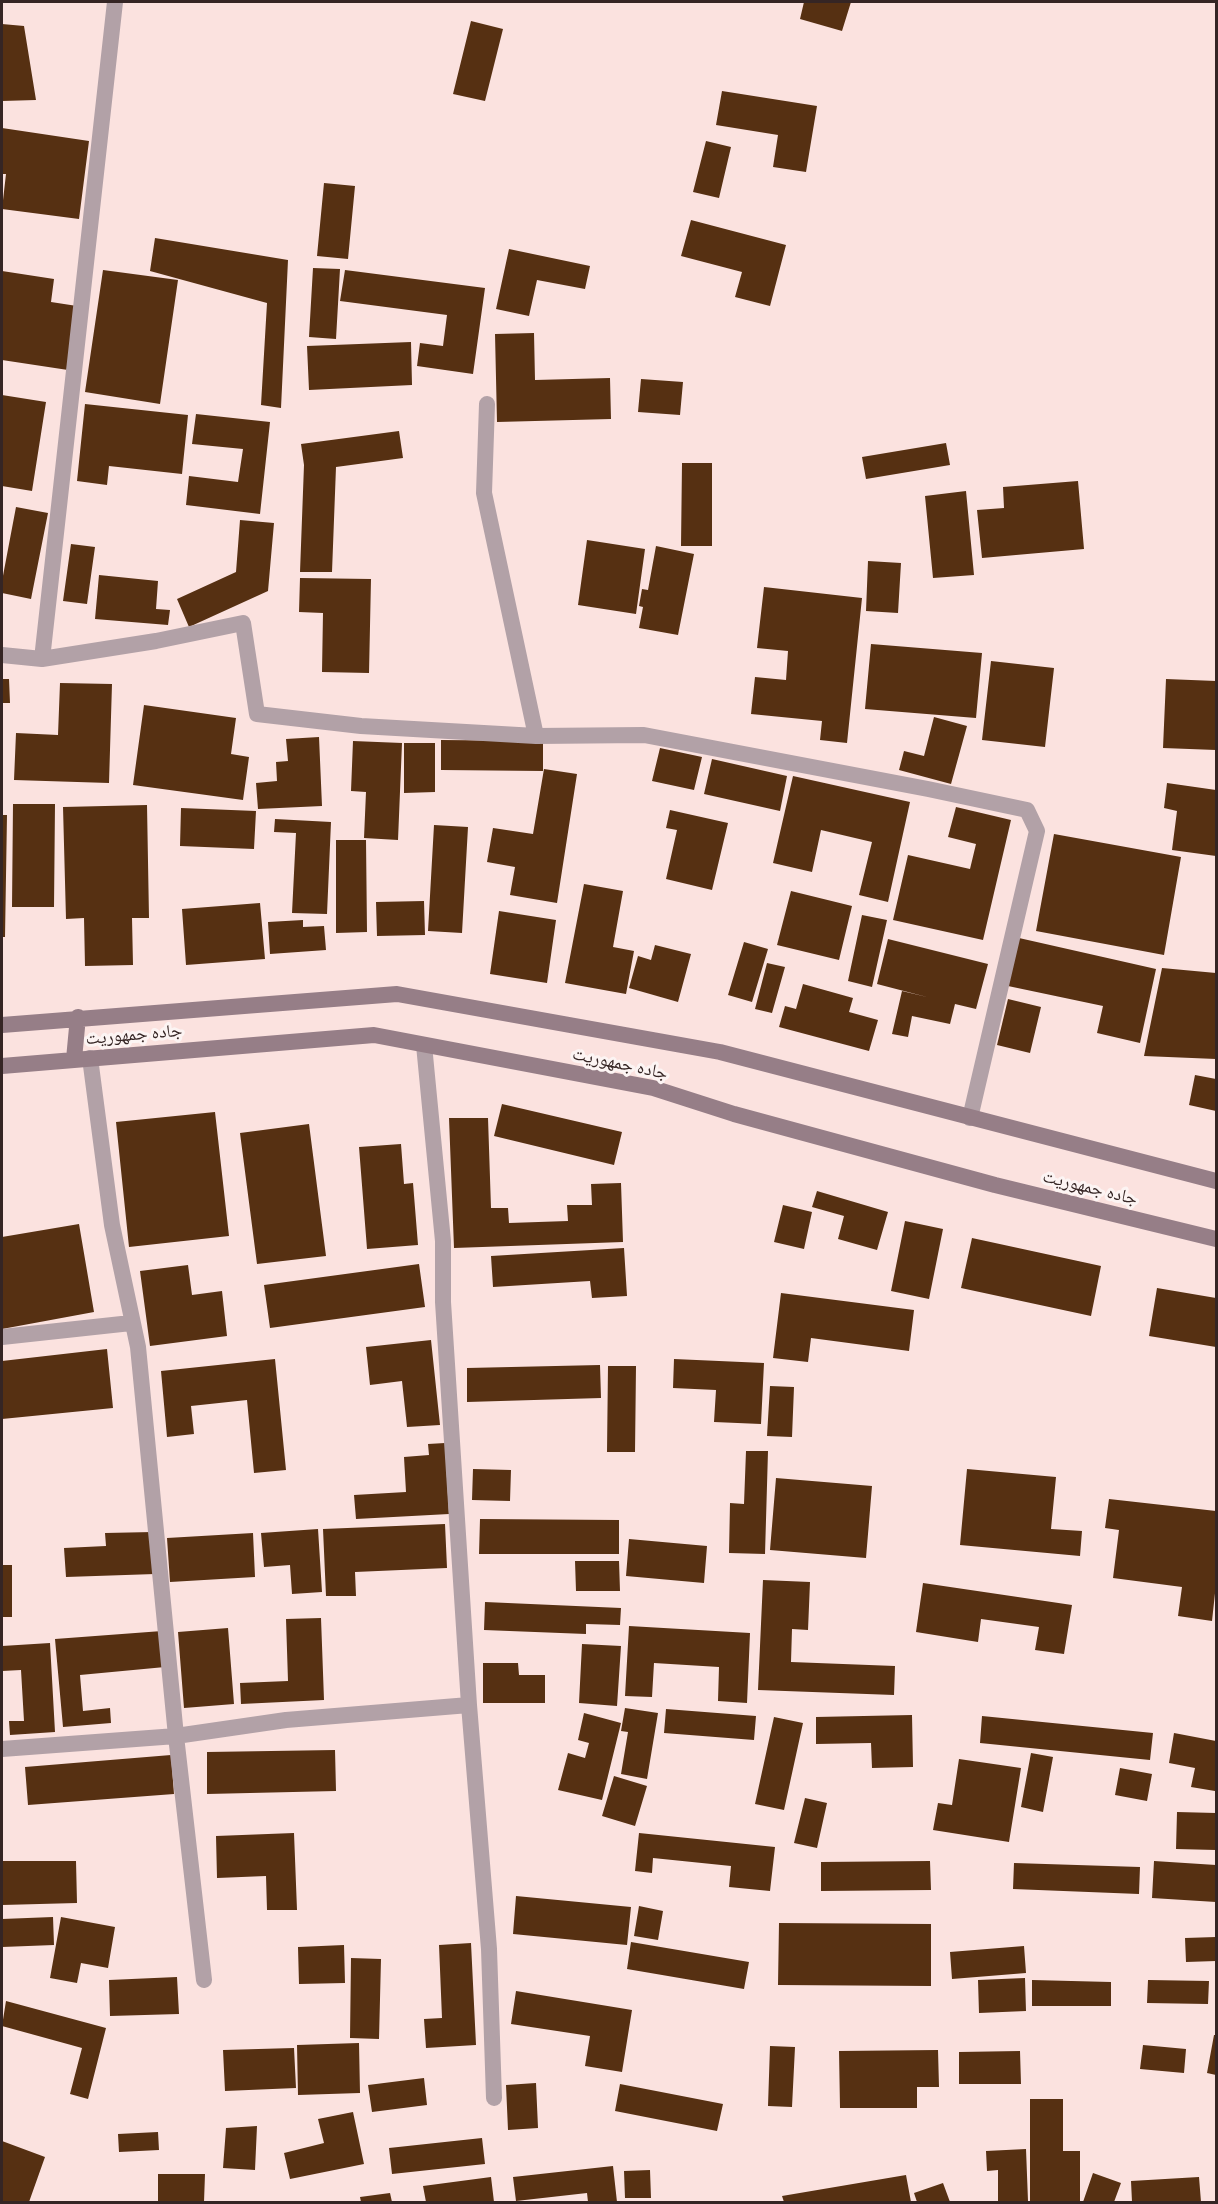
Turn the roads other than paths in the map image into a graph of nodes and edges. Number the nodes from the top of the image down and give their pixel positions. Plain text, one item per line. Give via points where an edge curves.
1 (115, 2) edge
2 (487, 404) dead end
3 (2, 655) edge
4 (42, 659) junction
5 (536, 736) junction
6 (78, 1017) junction
7 (2, 1025) edge
8 (424, 1045) junction
9 (82, 1059) junction
10 (2, 1066) edge
11 (970, 1118) junction
12 (1216, 1181) edge
13 (1216, 1239) edge
14 (131, 1323) junction
15 (2, 1337) edge
16 (470, 1705) junction
17 (176, 1736) junction
18 (2, 1749) edge
19 (204, 1980) dead end
20 (494, 2098) dead end

1 - 4 street
2 - 5 street via 484,493
3 - 4 street
4 - 5 street via 243,623 257,714 361,726
5 - 11 street via 644,735 1027,810 1037,831 1033,855
6 - 7 main road, جاده جمهوریت
6 - 9 main road
6 - 11 main road, جاده جمهوریت via 397,994 720,1052
8 - 9 main road, جاده جمهوریت via 374,1035
8 - 13 main road, جاده جمهوریت via 652,1088 984,1182
8 - 16 street via 443,1241 443,1302
9 - 10 main road, جاده جمهوریت
9 - 14 street
11 - 12 main road, جاده جمهوریت
14 - 15 street
14 - 17 street via 138,1347
16 - 17 street via 286,1720
16 - 20 street via 489,1949
17 - 18 street
17 - 19 street

